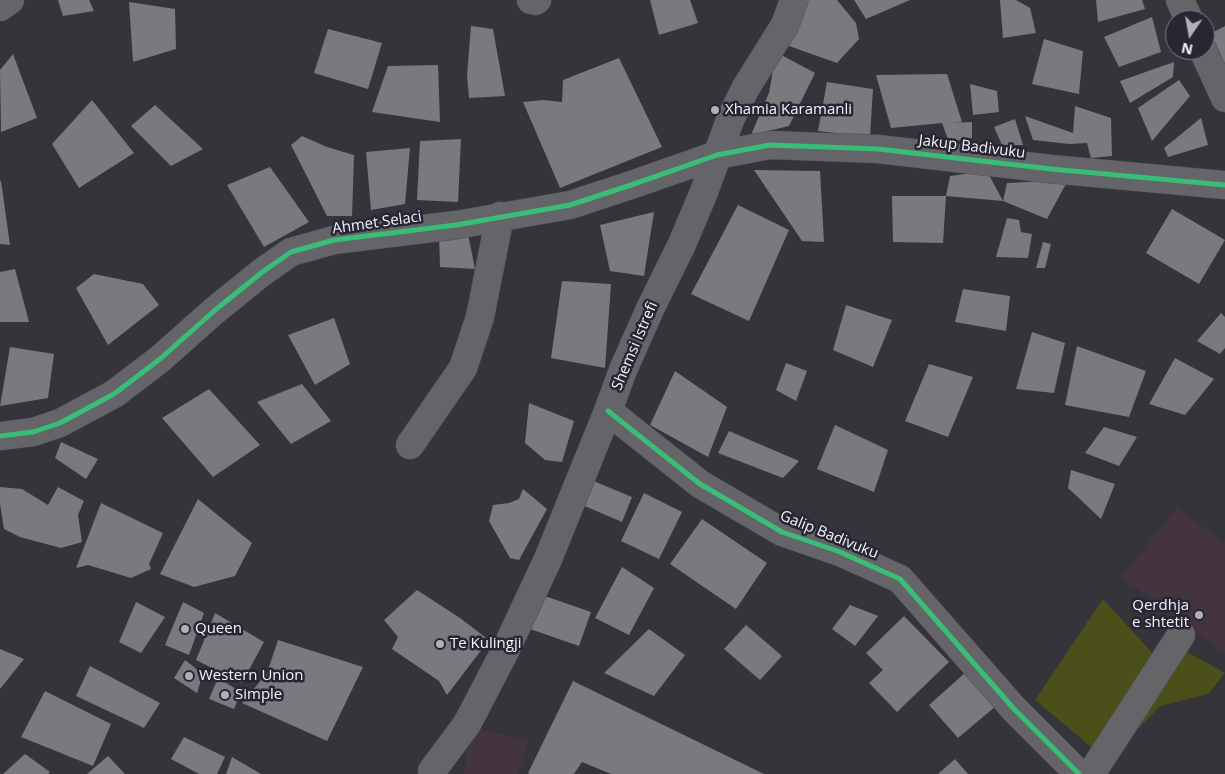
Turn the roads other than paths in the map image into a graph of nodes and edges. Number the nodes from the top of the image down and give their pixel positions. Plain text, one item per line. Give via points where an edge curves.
1 (10, 0) edge
2 (531, 0) edge
3 (537, 0) edge
4 (794, 0) edge
5 (0, 7) edge
6 (1208, 60) edge
7 (1225, 98) edge
8 (717, 155) junction
9 (1225, 185) edge
10 (500, 216) junction
11 (608, 411) junction
12 (0, 436) edge
13 (410, 446) dead end
14 (1181, 634) dead end
15 (432, 771) dead end
16 (1079, 774) edge
17 (1092, 774) edge

1 - 5 street
2 - 3 street
4 - 8 street, Shemsi Istrefi via 785,25 744,89
6 - 7 street
8 - 9 street, Jakup Badivuku via 770,145 878,149
8 - 10 street, Ahmet Selaci via 570,205
8 - 11 street, Shemsi Istrefi via 682,244 623,370
10 - 12 street, Ahmet Selaci via 456,225 334,240 291,252 234,294 160,359 114,394 60,423 33,432
10 - 13 street via 480,317 463,368
11 - 15 street, Shemsi Istrefi via 548,558 505,651 467,724
11 - 16 street, Galip Badivuku via 700,484 782,532 840,552 900,579 1014,709
14 - 17 street

